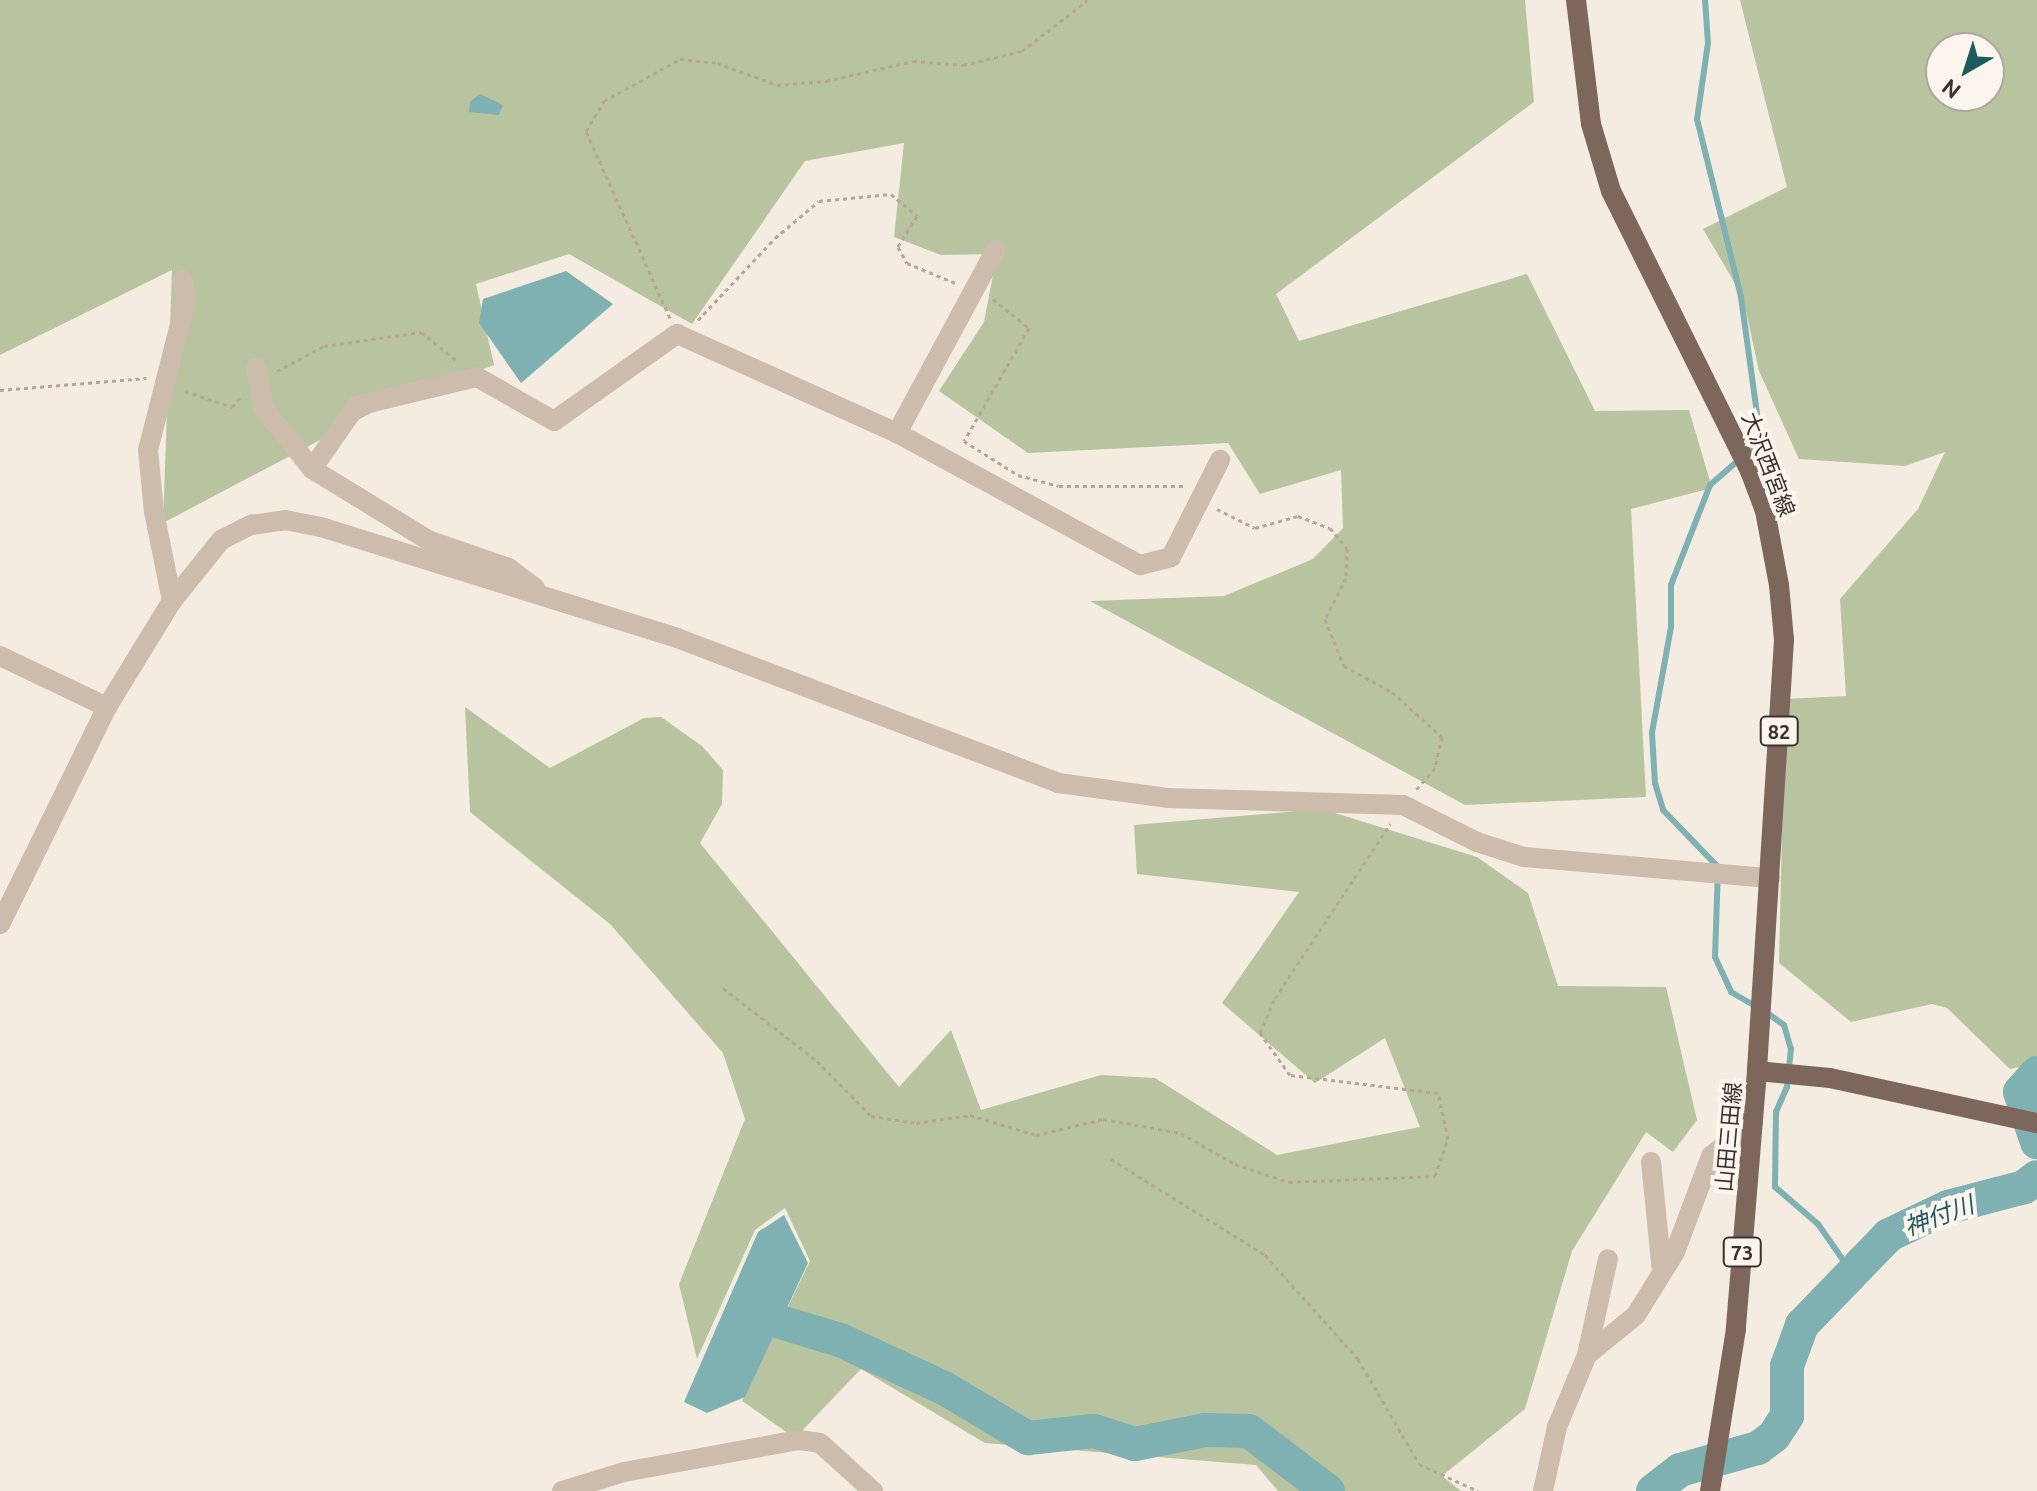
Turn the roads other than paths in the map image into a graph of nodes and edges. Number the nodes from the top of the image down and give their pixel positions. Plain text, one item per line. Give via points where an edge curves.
1 (1576, 0) edge
2 (995, 251) dead end
3 (183, 280) dead end
4 (256, 368) dead end
5 (897, 433) junction
6 (1220, 460) dead end
7 (312, 469) junction
8 (551, 599) junction
9 (172, 601) junction
10 (0, 656) edge
11 (107, 707) junction
12 (1770, 878) junction
13 (0, 924) edge
14 (1757, 1071) junction
15 (1753, 1122) junction
16 (2031, 1122) edge
17 (1651, 1162) dead end
18 (1608, 1259) dead end
19 (1662, 1272) junction
20 (1587, 1355) junction
21 (1712, 1481) edge
22 (562, 1491) edge
23 (873, 1491) edge
24 (1543, 1491) edge

1 - 12 main road, 大沢西宮線 / 82 via 1591,124 1611,191 1750,471 1774,548 1784,640
2 - 5 street
3 - 9 street via 186,301 148,450
4 - 7 street via 264,409
5 - 6 street via 1140,565 1171,557
5 - 7 street via 677,334 554,421 477,377 356,406
7 - 8 street via 428,540 508,568
8 - 9 street via 285,520 251,525 221,540
8 - 12 street via 705,648 1058,783 1167,798 1403,805 1477,842 1524,857
9 - 11 street
10 - 11 street
11 - 13 street
12 - 14 main road, 大沢西宮線 / 82
14 - 15 main road, 山田三田線 / 73
14 - 16 main road, 山田三田線
15 - 19 street via 1711,1156
15 - 21 main road, 山田三田線 / 73 via 1736,1329
17 - 19 street
18 - 20 street
19 - 20 street via 1636,1315
20 - 24 street via 1557,1427
22 - 23 street via 624,1472 799,1440 820,1443

